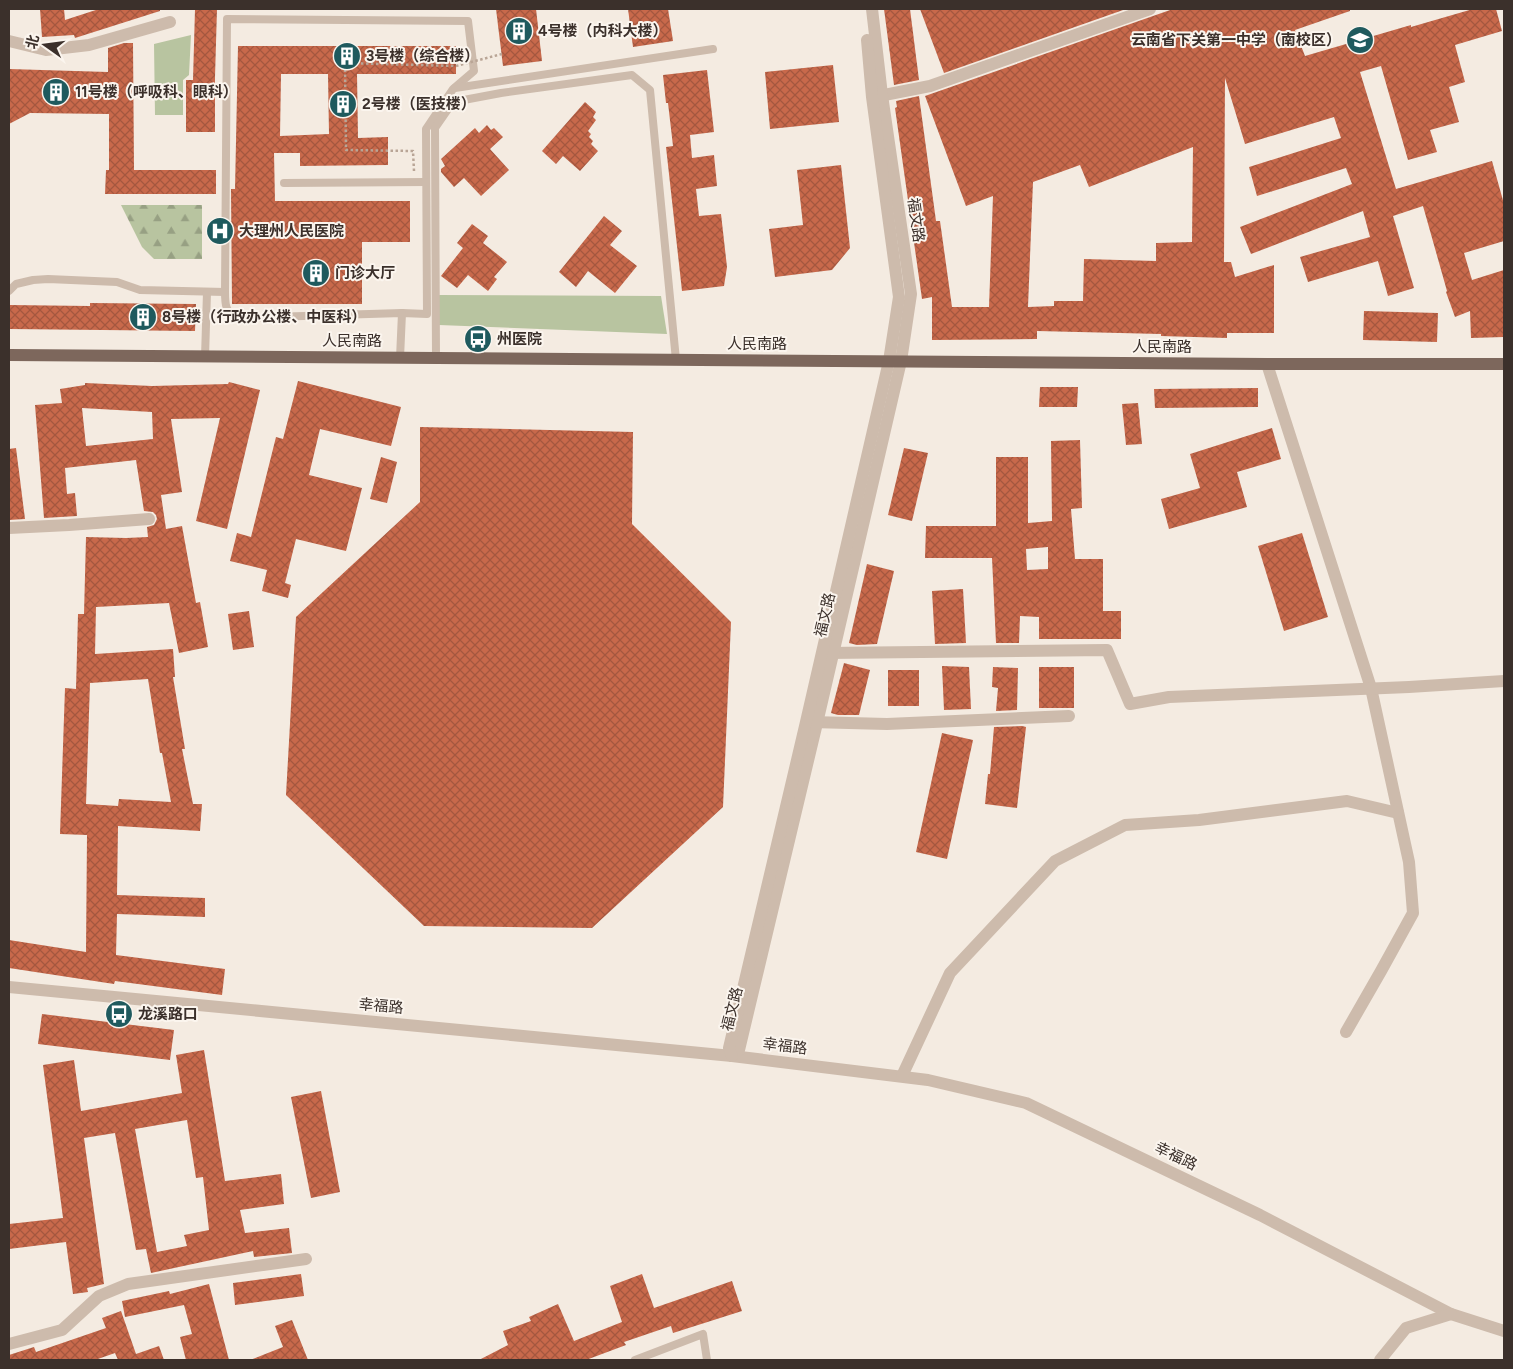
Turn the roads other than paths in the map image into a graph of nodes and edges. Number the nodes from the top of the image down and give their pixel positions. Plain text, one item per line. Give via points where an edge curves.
1 (864, 9) edge
2 (872, 9) edge
3 (1150, 9) edge
4 (170, 22) dead end
5 (9, 41) edge
6 (713, 49) dead end
7 (453, 89) junction
8 (877, 96) junction
9 (426, 182) junction
10 (284, 183) dead end
11 (9, 291) edge
12 (207, 292) junction
13 (225, 292) junction
14 (402, 313) junction
15 (9, 355) edge
16 (205, 357) junction
17 (400, 358) junction
18 (436, 358) junction
19 (676, 360) junction
20 (895, 361) junction
21 (1267, 364) junction
22 (1504, 364) edge
23 (149, 519) dead end
24 (9, 528) edge
25 (828, 653) junction
26 (1504, 681) edge
27 (1371, 688) junction
28 (1069, 716) dead end
29 (812, 722) junction
30 (1398, 813) junction
31 (9, 988) edge
32 (1346, 1032) dead end
33 (732, 1056) junction
34 (902, 1076) junction
35 (306, 1259) dead end
36 (1450, 1314) junction
37 (1504, 1331) edge
38 (9, 1344) edge
39 (635, 1360) edge
40 (707, 1360) edge
41 (1380, 1360) edge

1 - 8 street, 福文路
2 - 8 street, 福文路
3 - 8 street via 930,86
4 - 5 street via 90,45 46,50
6 - 7 lane
7 - 9 lane via 426,129
7 - 13 lane via 474,71 468,21 227,19
8 - 20 street, 福文路 via 911,294
9 - 10 lane
9 - 14 lane via 427,314
11 - 12 lane via 16,284 33,280 117,282 140,290
12 - 13 lane
12 - 16 lane
13 - 14 lane via 228,311 238,318
14 - 17 lane
15 - 16 main road, 人民南路
16 - 17 main road, 人民南路
17 - 18 main road, 人民南路
18 - 19 main road, 人民南路
18 - 19 lane via 435,128 439,121 453,102 632,75 650,90
19 - 20 main road, 人民南路
20 - 21 main road, 人民南路
20 - 25 street, 福文路
21 - 22 main road, 人民南路
21 - 27 street
23 - 24 street
25 - 27 street via 1107,650 1130,704 1169,697
25 - 29 street, 福文路
26 - 27 street
27 - 30 street
28 - 29 street via 886,724
29 - 33 street, 福文路 via 729,1048
30 - 32 street via 1409,862 1413,913
30 - 34 street via 1347,801 1200,820 1125,825 1055,862 950,973
31 - 33 street, 幸福路
33 - 34 street, 幸福路
34 - 36 street, 幸福路 via 1026,1104 1260,1215
35 - 38 street via 128,1284 99,1296 62,1330
36 - 37 street, 幸福路
36 - 41 street via 1406,1328
39 - 40 lane via 704,1334

